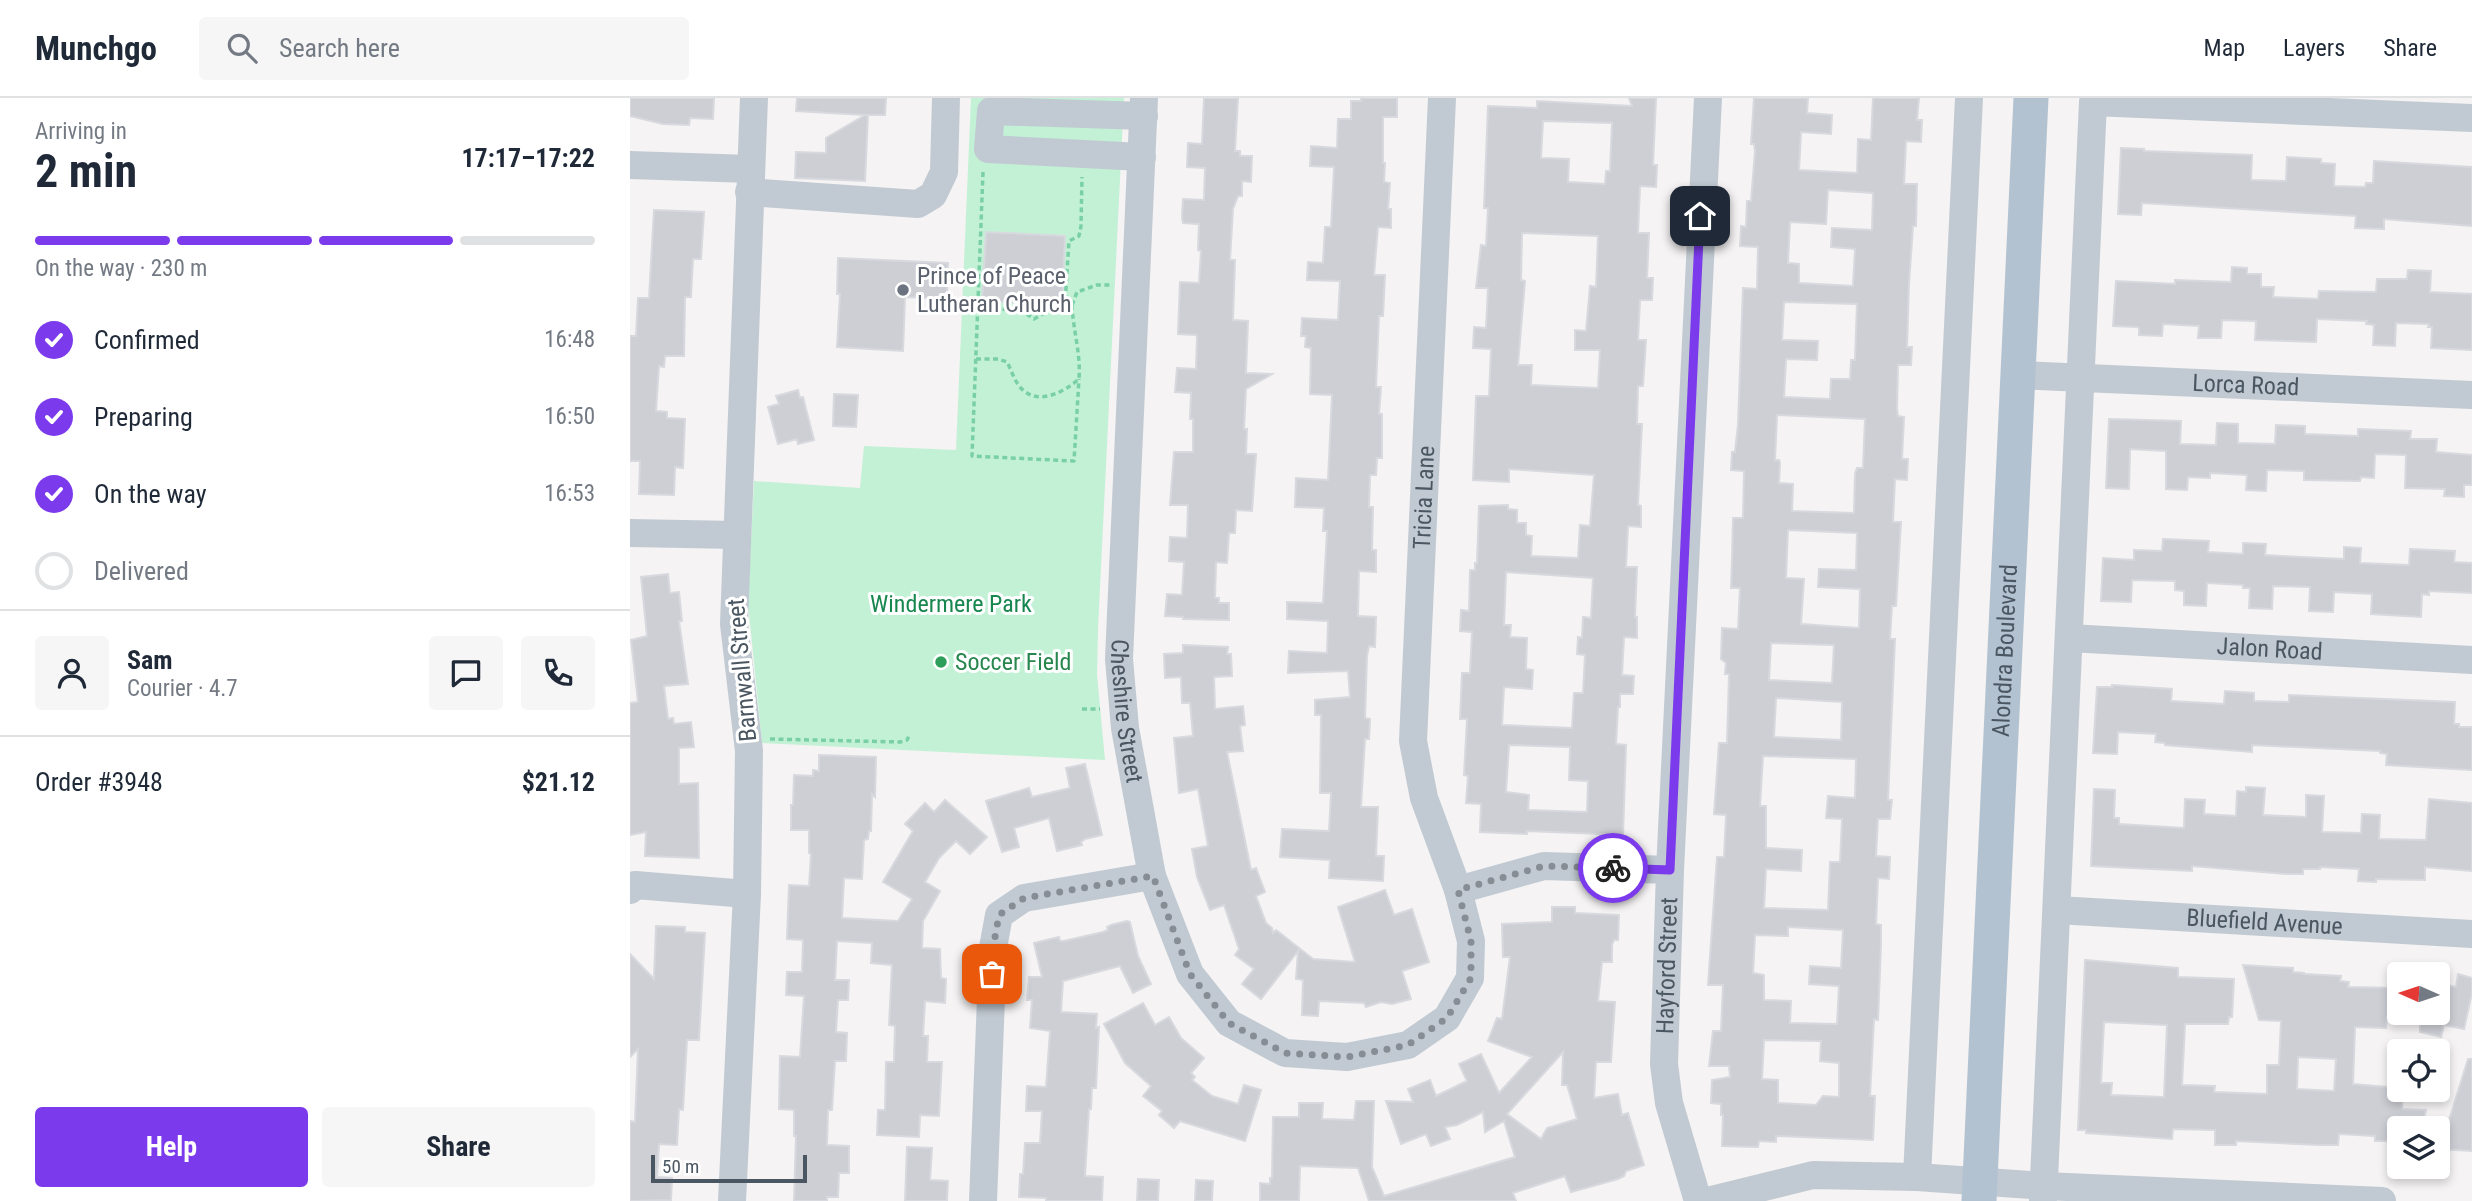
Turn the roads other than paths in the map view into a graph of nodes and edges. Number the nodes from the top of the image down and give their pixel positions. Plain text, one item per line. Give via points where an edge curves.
1 (754, 98) edge
2 (946, 98) edge
3 (1442, 98) edge
4 (1708, 98) edge
5 (1969, 98) edge
6 (2031, 98) edge
7 (2295, 104) edge
8 (2401, 106) edge
9 (1144, 107) edge
10 (2472, 118) edge
11 (1142, 157) junction
12 (630, 164) edge
13 (750, 181) junction
14 (2018, 375) junction
15 (2081, 379) junction
16 (2472, 395) edge
17 (630, 533) edge
18 (736, 535) junction
19 (2069, 638) junction
20 (2472, 660) edge
21 (1670, 870) junction
22 (1153, 876) junction
23 (630, 890) edge
24 (1458, 890) junction
25 (747, 894) junction
26 (2057, 910) junction
27 (2472, 934) edge
28 (1917, 1177) junction
29 (1980, 1191) edge
30 (2044, 1194) edge
31 (732, 1201) edge
32 (983, 1201) edge
33 (1698, 1201) edge
34 (1707, 1201) edge
35 (2382, 1201) edge

1 - 13 street, Barnwall Street
2 - 13 street via 944,172 933,195 918,204
3 - 24 street, Tricia Lane via 1413,741 1424,798
4 - 21 street, Hayford Street
5 - 28 street
6 - 14 main road, Alondra Boulevard
7 - 8 street
7 - 15 street via 2093,102
8 - 10 street
9 - 11 street, Cheshire Street
9 - 11 street via 991,111 988,149
11 - 22 street, Cheshire Street via 1119,659 1125,728
12 - 13 street
13 - 18 street, Barnwall Street
14 - 15 street, Lorca Road
14 - 29 main road, Alondra Boulevard
15 - 16 street, Lorca Road
15 - 19 street
17 - 18 street
18 - 25 street, Barnwall Street via 734,624 748,739
19 - 20 street, Jalon Road
19 - 26 street
21 - 24 street via 1544,866
21 - 33 street, Hayford Street via 1664,1065 1669,1103
22 - 24 street via 1190,974 1229,1023 1285,1053 1347,1057 1408,1045 1447,1018 1471,978 1471,941
22 - 32 street via 1024,898 999,915 993,948
23 - 25 street via 635,885
25 - 31 street, Barnwall Street
26 - 27 street, Bluefield Avenue
26 - 30 street
28 - 29 street
28 - 34 street via 1813,1175
29 - 30 street
30 - 35 street

